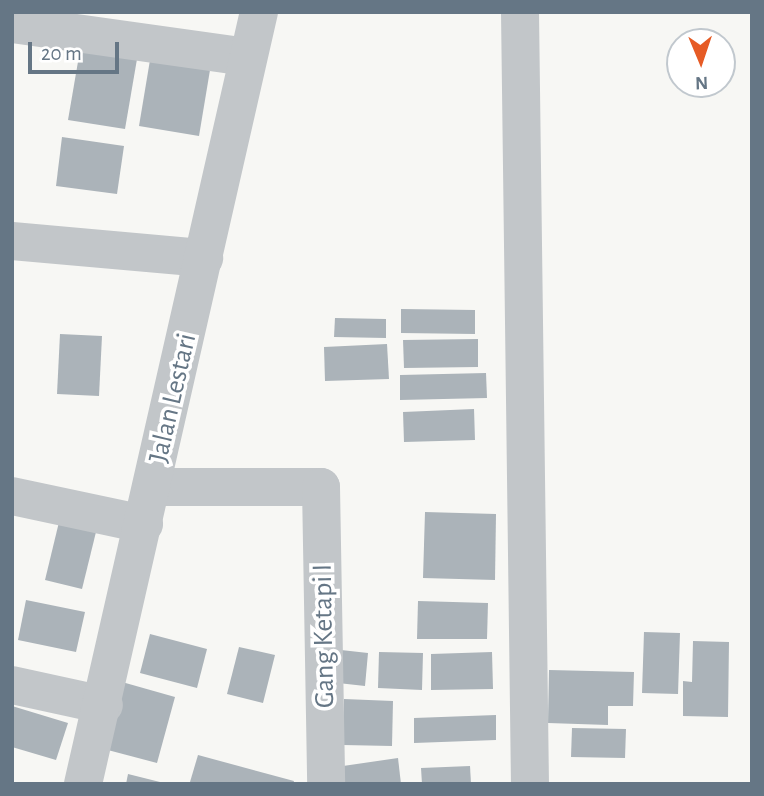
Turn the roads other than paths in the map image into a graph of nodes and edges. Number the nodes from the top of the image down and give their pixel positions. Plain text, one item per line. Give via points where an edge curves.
1 (259, 12) edge
2 (520, 12) edge
3 (12, 24) edge
4 (248, 57) junction
5 (12, 241) edge
6 (204, 257) junction
7 (153, 487) junction
8 (12, 496) edge
9 (144, 524) junction
10 (12, 685) edge
11 (104, 705) junction
12 (83, 784) edge
13 (326, 784) edge
14 (530, 784) edge

1 - 4 street, Jalan Lestari
2 - 14 street
3 - 4 street
4 - 6 street, Jalan Lestari
5 - 6 street
6 - 7 street, Jalan Lestari
7 - 9 street, Jalan Lestari
7 - 13 street, Gang Ketapi I via 321,487
8 - 9 street
9 - 11 street, Jalan Lestari
10 - 11 street
11 - 12 street, Jalan Lestari

